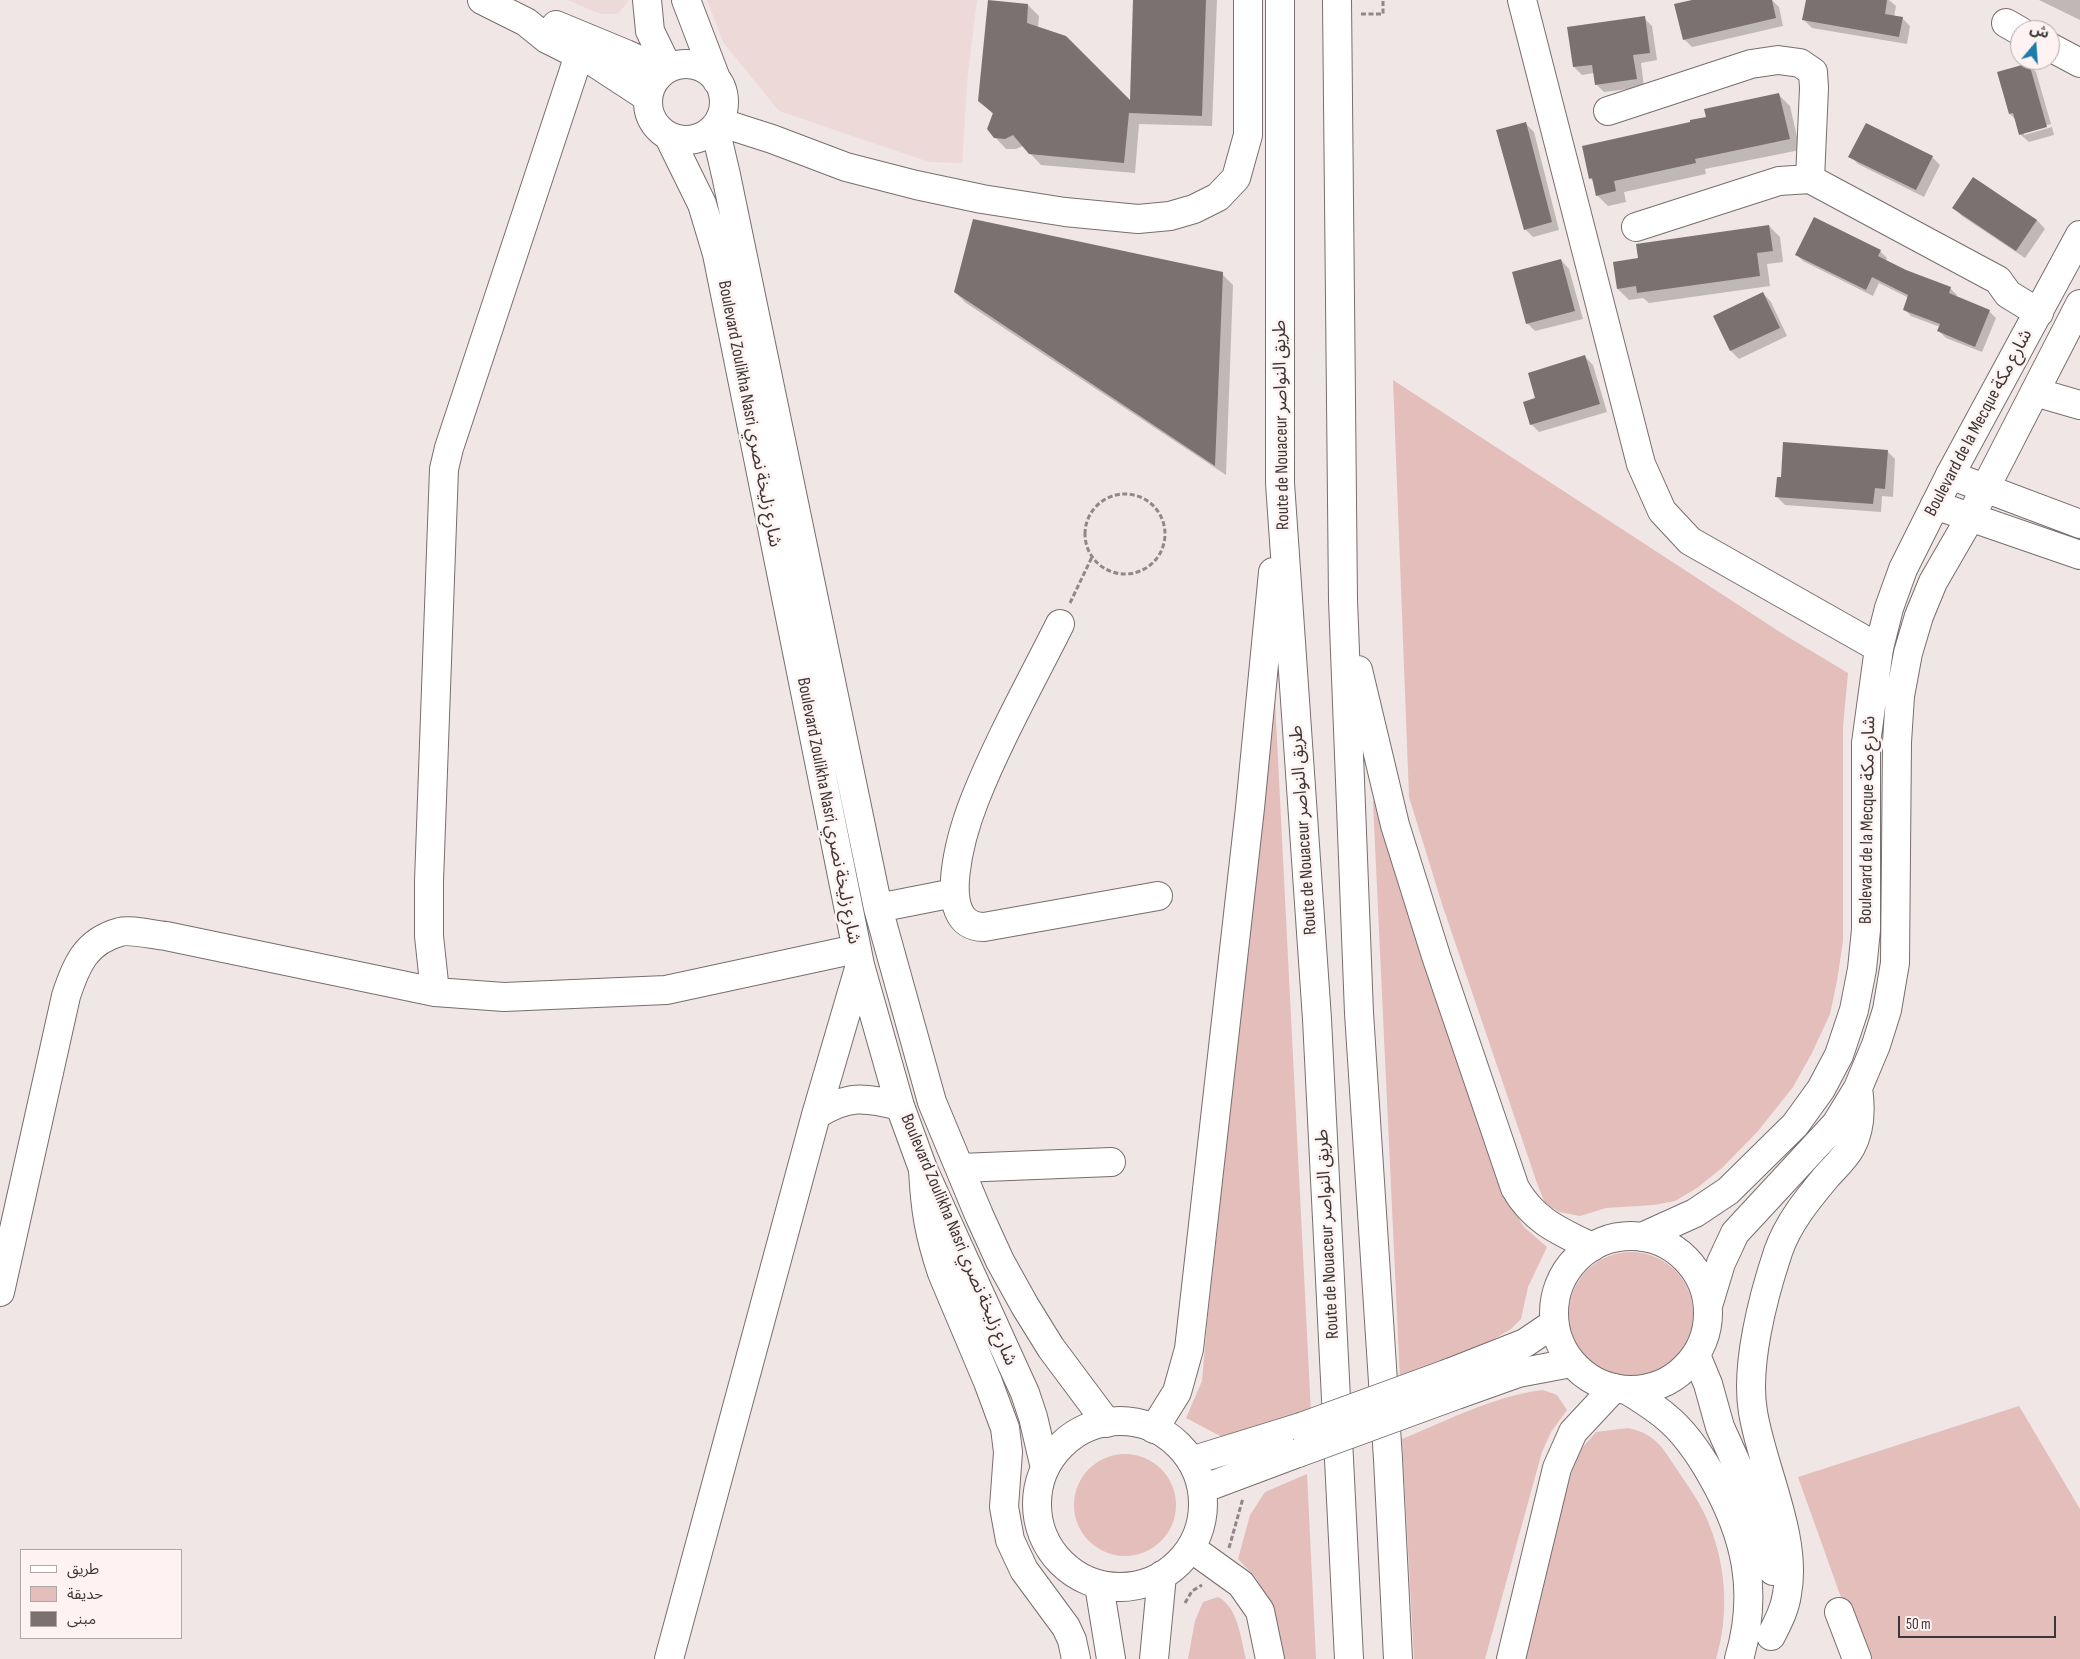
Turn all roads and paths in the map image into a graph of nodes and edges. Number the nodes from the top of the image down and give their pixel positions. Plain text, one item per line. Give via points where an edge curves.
1 (482, 0) edge
2 (648, 0) edge
3 (686, 0) edge
4 (1248, 0) edge
5 (1280, 0) edge
6 (1337, 0) edge
7 (1383, 0) edge
8 (1522, 0) edge
9 (1383, 14) dead end
10 (526, 22) junction
11 (2060, 52) edge
12 (579, 55) junction
13 (2080, 63) edge
14 (666, 70) junction
15 (720, 86) junction
16 (647, 97) junction
17 (1608, 111) dead end
18 (717, 125) junction
19 (668, 137) junction
20 (772, 139) junction
21 (1810, 179) junction
22 (1636, 227) dead end
23 (2080, 235) edge
24 (2043, 304) junction
25 (2080, 304) edge
26 (2035, 392) junction
27 (2080, 405) edge
28 (1950, 475) junction
29 (1280, 483) junction
30 (1985, 489) junction
31 (1935, 505) junction
32 (1970, 518) junction
33 (2080, 524) edge
34 (2080, 555) edge
35 (1092, 557) junction
36 (1343, 600) junction
37 (1060, 624) joint
38 (1879, 648) junction
39 (954, 893) junction
40 (1158, 896) dead end
41 (878, 908) junction
42 (858, 957) junction
43 (435, 992) junction
44 (1858, 1088) junction
45 (900, 1106) junction
46 (816, 1115) junction
47 (1112, 1162) dead end
48 (960, 1168) junction
49 (923, 1169) junction
50 (1642, 1237) junction
51 (1592, 1247) junction
52 (0, 1292) edge
53 (1708, 1306) junction
54 (1553, 1324) junction
55 (1696, 1355) junction
56 (1571, 1363) junction
57 (1454, 1384) junction
58 (1621, 1389) junction
59 (1107, 1423) junction
60 (1154, 1429) junction
61 (1300, 1440) junction
62 (1191, 1461) junction
63 (1045, 1468) junction
64 (1237, 1476) junction
65 (1202, 1490) junction
66 (1190, 1548) junction
67 (1228, 1551) dead end
68 (1162, 1576) junction
69 (1099, 1584) junction
70 (1210, 1584) dead end
71 (1183, 1611) dead end
72 (1839, 1612) dead end
73 (1768, 1647) edge
74 (669, 1659) edge
75 (1076, 1659) edge
76 (1111, 1659) edge
77 (1154, 1659) edge
78 (1270, 1659) edge
79 (1349, 1659) edge
80 (1398, 1659) edge
81 (1510, 1659) edge
82 (1739, 1659) edge
83 (1857, 1659) edge

1 - 10 main road
2 - 14 main road via 650,31
3 - 15 main road
4 - 20 main road via 1248,135 1236,178 1218,197 1194,209 1170,216 1138,219 1065,212 916,185 846,167
5 - 29 main road, Route de Nouaceur طريق النواصر
6 - 36 main road
7 - 9 path
8 - 38 main road via 1641,464 1662,511 1690,541
10 - 12 main road via 547,39
10 - 14 main road via 554,24
11 - 13 main road
12 - 16 main road
12 - 43 main road via 444,469 429,881 429,936
14 - 15 main road via 682,64 695,65 708,71
14 - 16 main road via 652,82
15 - 18 main road via 724,107
15 - 20 main road
16 - 19 main road via 653,123
17 - 21 main road via 1751,64 1778,60 1800,63 1812,72 1814,88
18 - 19 main road via 697,140 682,141
18 - 20 main road
18 - 41 main road, Boulevard Zoulikha Nasri شارع زليخة نصري
19 - 42 main road, Boulevard Zoulikha Nasri شارع زليخة نصري via 702,204 717,254
21 - 22 main road via 1779,181
21 - 24 main road via 1998,280 2019,282
23 - 24 main road, Boulevard de la Mecque شارع مكة
24 - 28 main road, Boulevard de la Mecque شارع مكة
25 - 26 main road, Boulevard de la Mecque شارع مكة
26 - 27 main road
26 - 30 main road, Boulevard de la Mecque شارع مكة
28 - 30 main road
28 - 31 main road, Boulevard de la Mecque شارع مكة
29 - 60 main road via 1250,808 1189,1348 1177,1392
29 - 79 main road, Route de Nouaceur طريق النواصر via 1317,1019
30 - 32 main road, Boulevard de la Mecque شارع مكة
30 - 33 main road
31 - 32 main road
31 - 38 main road, Boulevard de la Mecque شارع مكة via 1903,569 1888,608
32 - 34 main road
32 - 44 main road, Boulevard de la Mecque شارع مكة via 1933,582 1908,653 1900,696 1897,742 1895,962 1887,1010
35 - 35 path via 1105,568 1121,574 1133,573 1153,563 1164,544 1164,526 1158,511 1140,496 1118,494 1107,498 1097,505 1086,524 1085,536
35 - 37 path
36 - 51 main road via 1396,825 1436,956 1511,1176 1521,1198 1539,1219
36 - 80 main road via 1359,1013
37 - 39 main road via 975,800 958,860
38 - 50 main road, Boulevard de la Mecque شارع مكة via 1866,743 1866,930 1854,1010 1839,1055 1821,1090 1795,1125 1728,1191 1695,1213
39 - 40 main road via 962,919 976,927
39 - 41 main road
41 - 48 main road, Boulevard Zoulikha Nasri شارع زليخة نصري via 932,1102
42 - 43 main road via 666,990 504,996
42 - 45 main road, Boulevard Zoulikha Nasri شارع زليخة نصري
42 - 46 main road
43 - 52 main road via 166,936 121,931 94,944 76,966 66,996
44 - 53 main road, Boulevard de la Mecque شارع مكة via 1836,1124 1735,1234
44 - 73 main road via 1860,1112 1856,1136 1786,1233 1771,1276 1754,1351 1753,1412 1780,1518 1789,1570 1784,1608
45 - 46 main road via 864,1098 830,1106
45 - 49 main road, Boulevard Zoulikha Nasri شارع زليخة نصري
46 - 74 main road
47 - 48 main road
48 - 59 main road, Boulevard Zoulikha Nasri شارع زليخة نصري via 997,1253 1025,1306 1051,1348
49 - 63 main road, Boulevard Zoulikha Nasri شارع زليخة نصري via 1034,1417
49 - 75 main road via 928,1229 942,1273 998,1405 1007,1440 1004,1507 1010,1540 1024,1570 1066,1627
50 - 51 main road via 1616,1238
50 - 53 main road via 1669,1246 1692,1265 1706,1291
51 - 54 main road via 1573,1263 1560,1283
53 - 55 main road via 1706,1336
54 - 56 main road
54 - 57 main road
55 - 58 main road via 1681,1373 1668,1381 1654,1387
55 - 73 main road via 1720,1428 1751,1496 1772,1564 1774,1588
56 - 57 main road
56 - 58 main road via 1588,1377
57 - 61 main road, bridge
58 - 81 main road via 1573,1432 1557,1468
58 - 82 main road via 1652,1406 1680,1431 1728,1504 1744,1549 1747,1573 1747,1621
59 - 60 main road via 1123,1422
59 - 63 main road via 1070,1438
60 - 62 main road via 1175,1442
61 - 62 main road
61 - 64 main road
62 - 65 main road
63 - 69 main road via 1037,1499 1038,1516 1048,1546 1070,1570
64 - 65 main road
64 - 67 path via 1244,1493
65 - 66 main road via 1199,1530
66 - 68 main road
66 - 78 main road via 1241,1584 1260,1611
68 - 69 main road via 1142,1584 1121,1587
68 - 77 main road
69 - 76 main road
70 - 71 path via 1192,1591
72 - 83 main road

